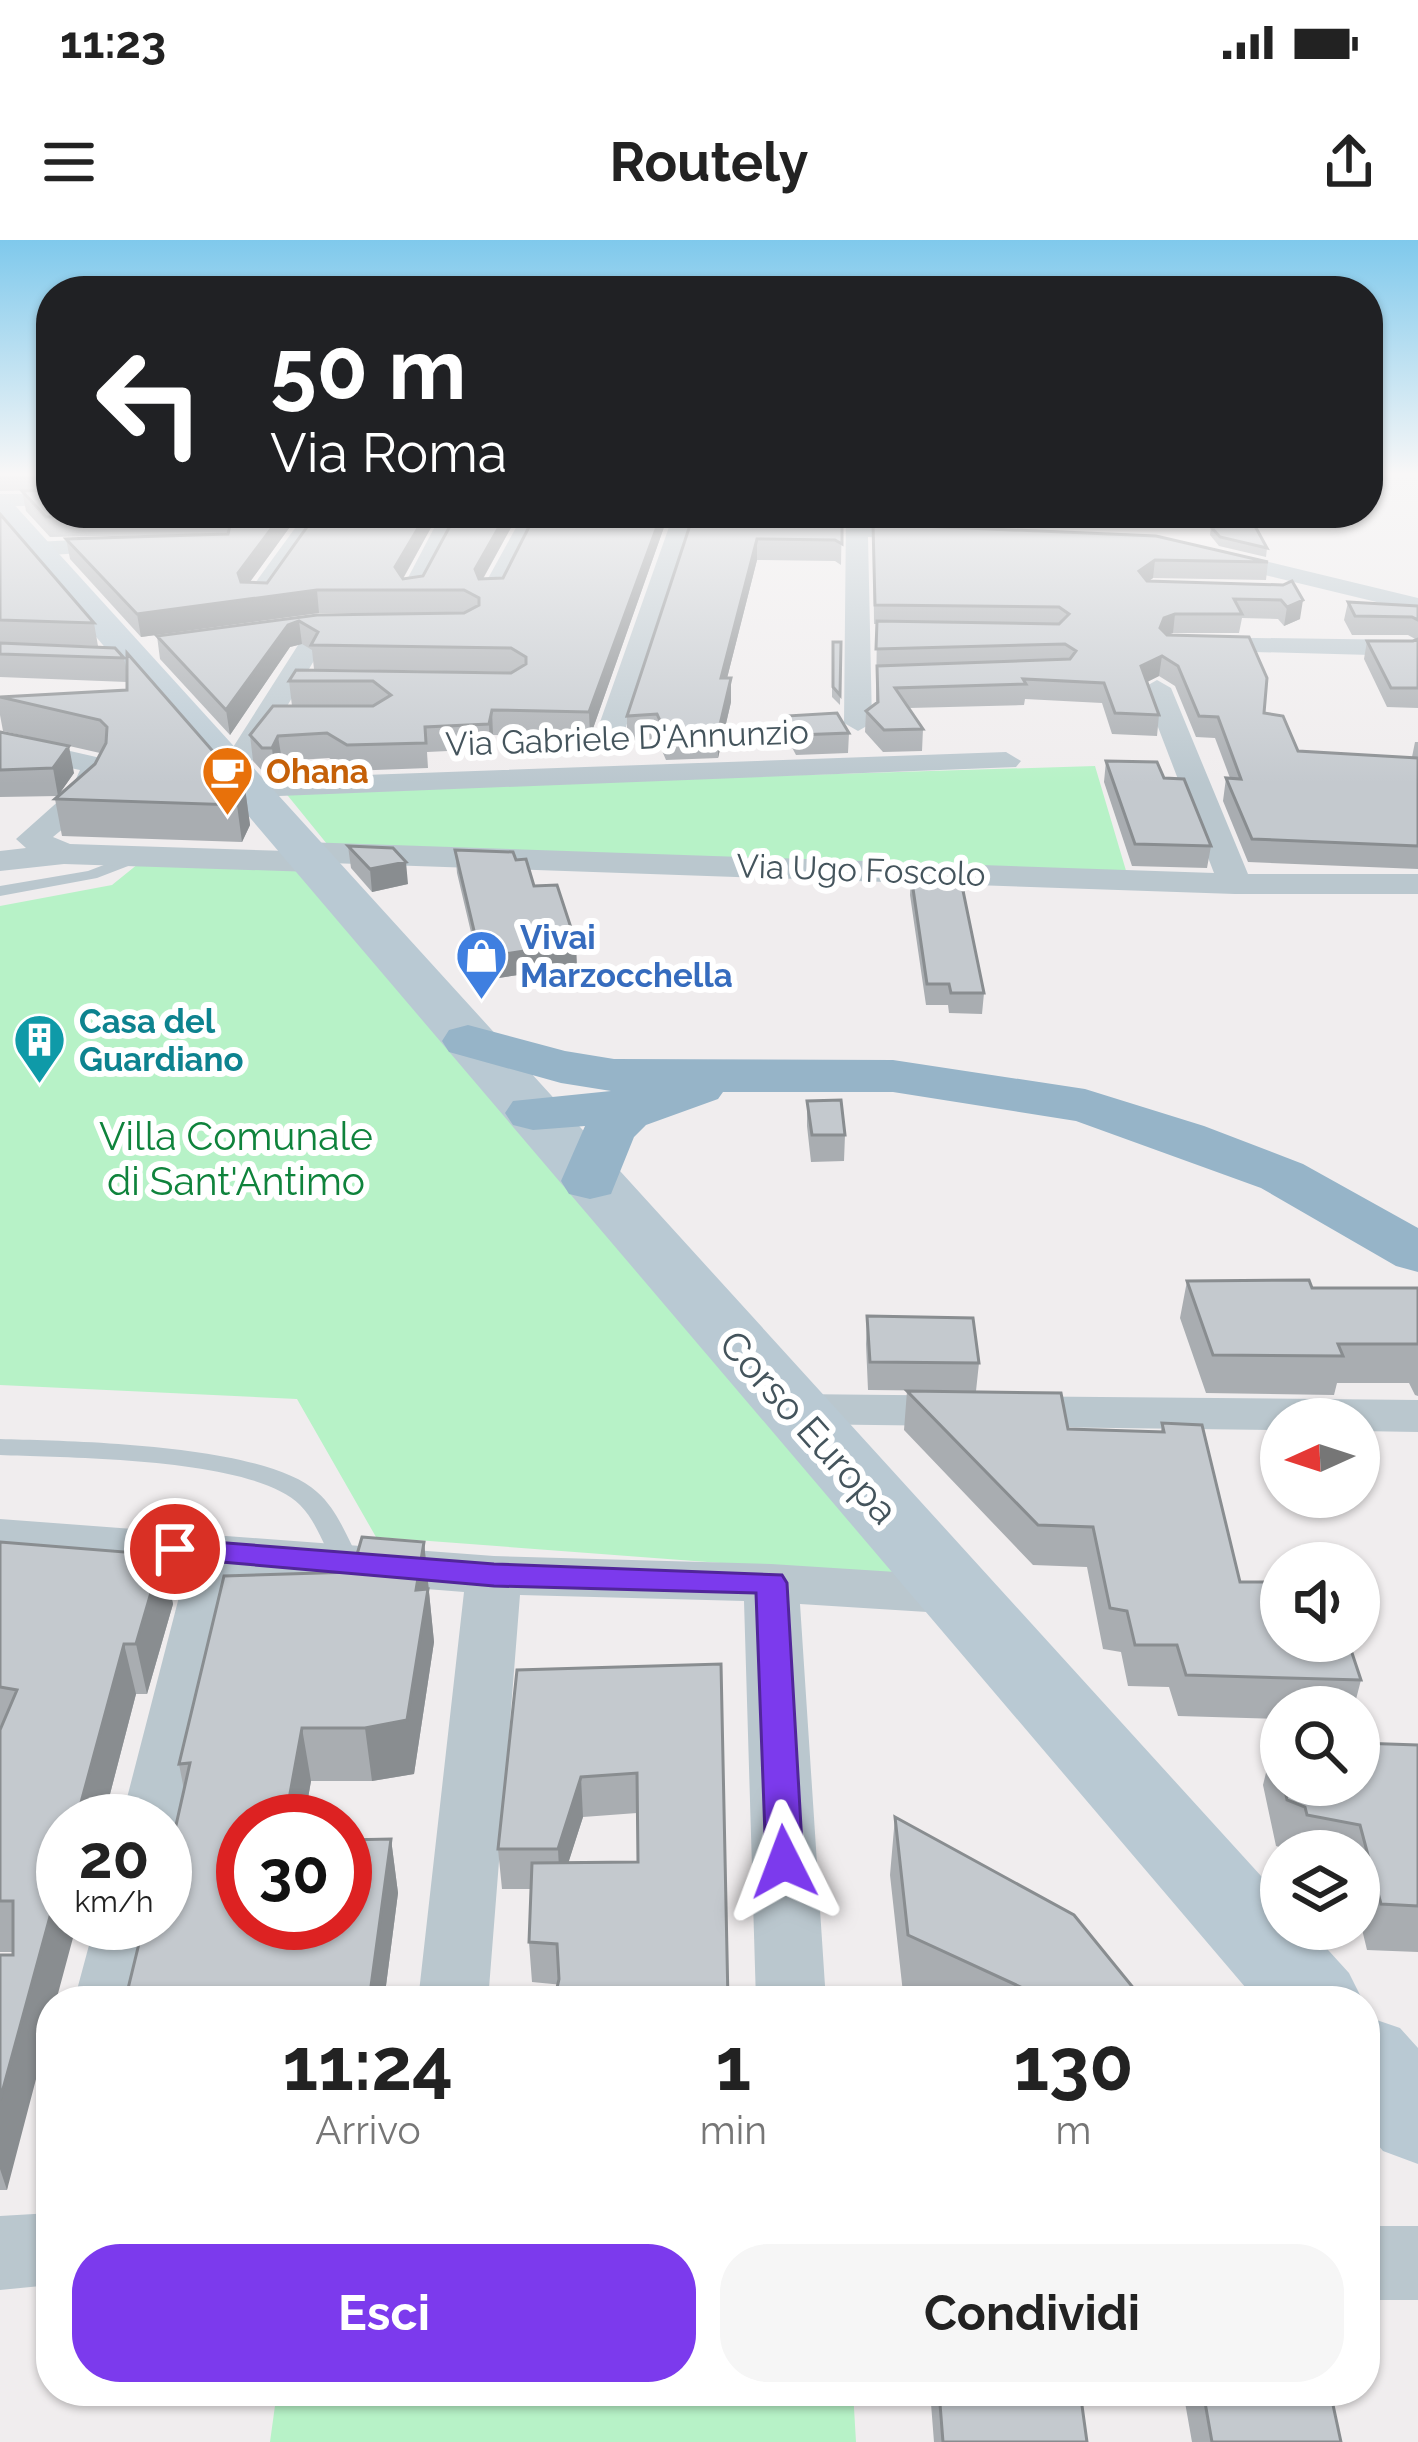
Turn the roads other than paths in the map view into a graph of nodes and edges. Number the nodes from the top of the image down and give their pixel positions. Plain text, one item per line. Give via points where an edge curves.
1 (57, 579) edge
2 (270, 579) edge
3 (419, 579) edge
4 (500, 579) edge
5 (663, 579) edge
6 (865, 579) edge
7 (1306, 579) edge
8 (413, 591) edge
9 (1247, 591) edge
10 (492, 593) edge
11 (1365, 593) junction
12 (257, 597) edge
13 (1418, 605) edge
14 (285, 629) edge
15 (1174, 644) edge
16 (1408, 648) edge
17 (139, 653) junction
18 (91, 658) edge
19 (286, 681) junction
20 (331, 682) edge
21 (1157, 688) dead end
22 (262, 718) junction
23 (307, 718) edge
24 (858, 723) dead end
25 (608, 739) dead end
26 (0, 744) edge
27 (1006, 761) dead end
28 (241, 776) junction
29 (64, 854) junction
30 (143, 854) junction
31 (309, 857) junction
32 (0, 862) edge
33 (1234, 884) junction
34 (1418, 884) edge
35 (0, 890) edge
36 (468, 1041) junction
37 (623, 1090) junction
38 (533, 1114) junction
39 (590, 1180) junction
40 (1418, 1253) edge
41 (793, 1409) junction
42 (1418, 1416) edge
43 (0, 1447) edge
44 (0, 1537) edge
45 (218, 1552) junction
46 (347, 1563) junction
47 (494, 1575) junction
48 (771, 1583) junction
49 (959, 1594) junction
50 (160, 1794) edge
51 (121, 1950) edge
52 (113, 1986) edge
53 (454, 1986) edge
54 (790, 1986) edge
55 (1302, 1986) edge
56 (1380, 2075) edge
57 (1418, 2119) edge
58 (1380, 2263) edge
59 (1418, 2264) edge

1 - 17 main road, Corso Europa
2 - 12 street
3 - 8 street
4 - 10 street
5 - 25 street
6 - 24 street via 870,678
7 - 11 street
9 - 11 street
11 - 13 street
14 - 19 street via 314,636
15 - 16 street
17 - 18 street
17 - 28 main road, Corso Europa
19 - 20 street
19 - 22 street
21 - 33 street
22 - 23 street
22 - 28 street
26 - 29 street via 95,765 88,791 32,838
27 - 28 street, Via Gabriele D'Annunzio
28 - 31 main road, Corso Europa
29 - 30 street, Via Ugo Foscolo
29 - 32 street, Via Ugo Foscolo
30 - 31 street, Via Ugo Foscolo
30 - 35 lane via 124,866
31 - 33 street, Via Ugo Foscolo
31 - 36 main road, Corso Europa
33 - 34 street, Via Ugo Foscolo
36 - 37 highway
36 - 38 main road, Corso Europa
37 - 38 highway
37 - 39 highway
37 - 40 highway via 736,1077 893,1076 1084,1106 1282,1176
38 - 39 main road, Corso Europa
39 - 41 main road, Corso Europa
41 - 42 street
41 - 49 main road, Corso Europa
43 - 46 lane via 186,1460 266,1478 306,1495
44 - 45 street
45 - 46 street
45 - 50 street
46 - 47 street
47 - 48 street
47 - 53 street
48 - 49 street
48 - 54 street
49 - 55 main road, Corso Europa
51 - 52 street
56 - 57 main road
58 - 59 street

